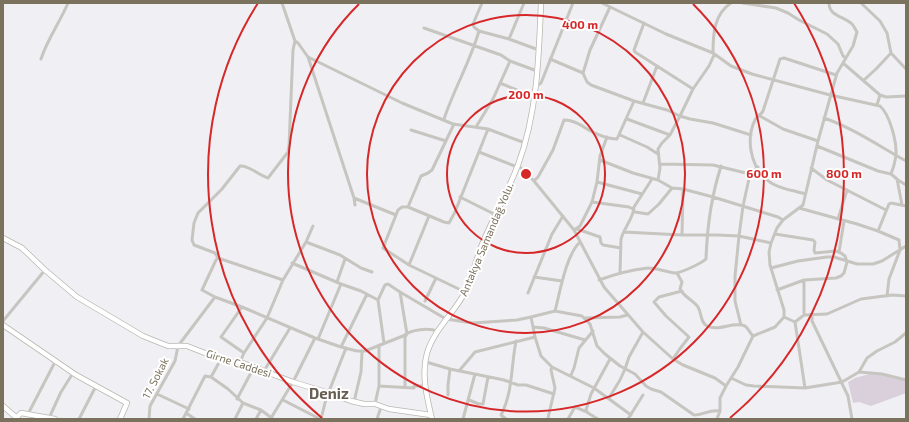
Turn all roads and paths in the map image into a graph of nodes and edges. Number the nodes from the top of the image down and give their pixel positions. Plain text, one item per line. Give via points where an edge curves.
1 (68, 3) edge
2 (282, 3) edge
3 (482, 3) edge
4 (522, 3) edge
5 (541, 3) edge
6 (573, 3) edge
7 (602, 3) edge
8 (732, 3) edge
9 (742, 3) edge
10 (829, 3) edge
11 (861, 3) edge
12 (610, 7) junction
13 (644, 23) junction
14 (424, 28) dead end
15 (479, 31) junction
16 (509, 39) junction
17 (295, 41) junction
18 (474, 46) junction
19 (539, 50) junction
20 (891, 53) junction
21 (714, 54) junction
22 (308, 57) junction
23 (846, 58) junction
24 (550, 59) junction
25 (41, 60) dead end
26 (510, 61) junction
27 (843, 63) junction
28 (657, 66) junction
29 (906, 69) edge
30 (537, 71) junction
31 (583, 73) junction
32 (836, 76) junction
33 (773, 79) junction
34 (864, 80) junction
35 (500, 83) junction
36 (535, 87) junction
37 (693, 89) junction
38 (830, 94) junction
39 (880, 94) junction
40 (906, 96) edge
41 (534, 97) junction
42 (634, 100) junction
43 (643, 103) junction
44 (877, 105) junction
45 (680, 116) junction
46 (760, 116) junction
47 (627, 118) junction
48 (824, 118) junction
49 (444, 119) junction
50 (454, 124) junction
51 (476, 127) junction
52 (411, 130) dead end
53 (488, 130) junction
54 (620, 134) junction
55 (670, 135) junction
56 (751, 135) junction
57 (607, 137) junction
58 (818, 141) junction
59 (446, 142) junction
60 (525, 143) junction
61 (817, 146) junction
62 (479, 152) junction
63 (658, 154) junction
64 (896, 156) junction
65 (600, 160) junction
66 (906, 161) edge
67 (660, 164) junction
68 (518, 166) junction
69 (721, 166) junction
70 (758, 167) junction
71 (811, 168) junction
72 (750, 174) junction
73 (891, 174) junction
74 (652, 179) junction
75 (658, 180) junction
76 (898, 180) junction
77 (534, 181) junction
78 (597, 182) junction
79 (906, 185) edge
80 (672, 188) junction
81 (683, 189) junction
82 (846, 190) junction
83 (642, 194) junction
84 (805, 194) junction
85 (460, 197) junction
86 (713, 197) junction
87 (354, 198) junction
88 (592, 202) junction
89 (355, 205) dead end
90 (902, 205) junction
91 (743, 206) junction
92 (906, 206) edge
93 (408, 207) junction
94 (799, 208) junction
95 (634, 210) junction
96 (886, 210) junction
97 (396, 214) junction
98 (496, 215) junction
99 (429, 216) junction
100 (563, 216) junction
101 (838, 219) junction
102 (783, 220) junction
103 (844, 221) junction
104 (313, 226) dead end
105 (575, 230) junction
106 (878, 231) junction
107 (624, 232) junction
108 (775, 234) junction
109 (707, 235) junction
110 (682, 236) junction
111 (739, 236) junction
112 (3, 238) edge
113 (306, 242) junction
114 (580, 242) junction
115 (771, 243) junction
116 (906, 246) edge
117 (621, 248) junction
118 (900, 250) junction
119 (839, 252) junction
120 (218, 258) junction
121 (345, 259) junction
122 (847, 262) junction
123 (292, 263) junction
124 (409, 265) junction
125 (771, 268) junction
126 (45, 270) junction
127 (372, 272) dead end
128 (620, 273) junction
129 (677, 273) junction
130 (534, 276) junction
131 (436, 278) junction
132 (283, 280) junction
133 (599, 280) junction
134 (804, 280) junction
135 (562, 281) junction
136 (337, 282) junction
137 (341, 284) junction
138 (777, 290) junction
139 (682, 291) junction
140 (400, 292) junction
141 (465, 292) junction
142 (528, 293) dead end
143 (367, 294) junction
144 (887, 296) junction
145 (906, 296) edge
146 (215, 297) junction
147 (378, 300) junction
148 (425, 301) dead end
149 (242, 307) junction
150 (555, 311) junction
151 (627, 315) junction
152 (804, 315) junction
153 (812, 315) junction
154 (532, 317) junction
155 (784, 317) junction
156 (267, 318) junction
157 (586, 318) junction
158 (446, 319) junction
159 (3, 321) edge
160 (795, 322) junction
161 (3, 325) edge
162 (741, 325) junction
163 (534, 327) junction
164 (290, 328) junction
165 (438, 331) junction
166 (593, 331) junction
167 (643, 332) junction
168 (906, 333) edge
169 (407, 334) junction
170 (752, 336) junction
171 (535, 337) junction
172 (317, 339) junction
173 (585, 340) junction
174 (516, 341) junction
175 (384, 343) junction
176 (380, 345) junction
177 (178, 346) junction
178 (341, 347) junction
179 (346, 348) junction
180 (362, 352) junction
181 (244, 353) junction
182 (221, 359) junction
183 (610, 359) junction
184 (673, 359) junction
185 (55, 362) junction
186 (240, 362) junction
187 (426, 362) junction
188 (552, 367) junction
189 (254, 368) junction
190 (450, 369) junction
191 (625, 369) junction
192 (264, 370) junction
193 (459, 371) junction
194 (859, 372) junction
195 (72, 373) junction
196 (475, 374) junction
197 (570, 375) junction
198 (211, 377) junction
199 (488, 377) junction
200 (731, 378) junction
201 (906, 380) edge
202 (293, 382) junction
203 (842, 382) junction
204 (512, 384) junction
205 (96, 386) junction
206 (379, 386) junction
207 (426, 386) junction
208 (726, 386) junction
209 (405, 387) junction
210 (594, 388) junction
211 (805, 388) junction
212 (329, 393) junction
213 (158, 394) junction
214 (554, 394) junction
215 (448, 395) dead end
216 (643, 395) dead end
217 (609, 398) junction
218 (237, 399) junction
219 (283, 400) junction
220 (469, 400) junction
221 (354, 402) junction
222 (243, 403) junction
223 (375, 404) junction
224 (3, 406) edge
225 (381, 407) junction
226 (189, 409) junction
227 (261, 410) junction
228 (720, 411) junction
229 (587, 412) junction
230 (186, 413) junction
231 (28, 414) junction
232 (631, 415) junction
233 (431, 417) edge
234 (500, 417) edge
235 (17, 418) edge
236 (50, 418) junction
237 (56, 419) edge
238 (79, 419) edge
239 (120, 419) edge
240 (149, 419) edge
241 (183, 419) edge
242 (196, 419) edge
243 (235, 419) edge
244 (256, 419) edge
245 (272, 419) edge
246 (320, 419) edge
247 (377, 419) edge
248 (463, 419) edge
249 (506, 419) edge
250 (548, 419) edge
251 (568, 419) edge
252 (598, 419) edge
253 (628, 419) edge
254 (717, 419) edge
255 (852, 419) edge

1 - 25 street via 43,51
2 - 17 street
3 - 15 street via 473,24
4 - 16 street
5 - 19 street, Antakya Samandağ Yolu.
6 - 24 street
7 - 12 street
8 - 21 street via 718,18 713,34
9 - 23 street via 776,8 788,13 827,34 838,44
10 - 23 street via 833,13 852,24 857,32
11 - 20 street via 880,21 887,32
12 - 13 street
12 - 31 street via 590,50
13 - 21 street
13 - 28 street via 634,51
14 - 18 street
15 - 16 street
15 - 18 street
16 - 19 street
17 - 22 street
17 - 120 street via 288,152 268,178 240,166 198,213 194,223 194,245 216,253
18 - 26 street via 501,55
18 - 49 street
19 - 30 street, Antakya Samandağ Yolu.
20 - 29 street
20 - 34 street
21 - 33 street via 731,66
21 - 37 street
22 - 49 street via 402,103
22 - 87 street
23 - 27 street
24 - 31 street
24 - 36 street via 541,83
26 - 30 street
26 - 35 street
27 - 32 street
27 - 34 street
28 - 37 street
28 - 43 street
30 - 36 street, Antakya Samandağ Yolu.
31 - 42 street via 589,84
32 - 33 street via 782,58 779,59
32 - 38 street
33 - 38 street
33 - 46 street
34 - 39 street
35 - 41 street
35 - 51 street
36 - 41 street, Antakya Samandağ Yolu.
37 - 45 street
38 - 44 street
38 - 48 street
39 - 40 street via 886,97
39 - 44 street
41 - 60 street, Antakya Samandağ Yolu.
42 - 43 street
42 - 47 street
43 - 45 street
44 - 64 street via 883,109 889,121
45 - 55 street
45 - 56 street
46 - 56 street via 754,122
46 - 58 street via 783,129
47 - 54 street
47 - 55 street
48 - 58 street
48 - 64 street via 849,128
49 - 50 street
50 - 51 street
50 - 59 street
51 - 53 street
52 - 59 street
53 - 60 street
53 - 62 street
54 - 57 street via 617,139
54 - 63 street
55 - 63 street via 660,146
56 - 70 street via 752,156
57 - 65 street
57 - 77 street via 586,129 582,124 564,120 553,150
58 - 61 street
59 - 93 street via 432,170 421,176
60 - 68 street, Antakya Samandağ Yolu.
61 - 71 street
61 - 73 street
62 - 68 street
62 - 85 street
63 - 67 street
64 - 66 street
64 - 73 street
65 - 74 street
65 - 78 street
67 - 69 street
67 - 75 street
68 - 77 street
68 - 98 street, Antakya Samandağ Yolu.
69 - 72 street
69 - 86 street
70 - 72 street
70 - 84 street via 772,183
71 - 82 street
71 - 84 street
72 - 91 street
73 - 76 street
74 - 75 street
74 - 83 street
75 - 80 street
76 - 79 street
76 - 90 street
77 - 100 street
78 - 83 street
78 - 88 street
80 - 81 street
80 - 95 street via 648,214
81 - 86 street
81 - 110 street
82 - 96 street
82 - 101 street
83 - 95 street
84 - 94 street
85 - 98 street
85 - 99 street via 449,223
86 - 91 street
86 - 109 street
87 - 89 street
87 - 97 street
88 - 95 street via 629,207
88 - 105 street
90 - 92 street
90 - 96 street via 891,203
91 - 102 street via 778,216
91 - 111 street
93 - 97 street via 402,207
93 - 99 street
94 - 101 street
94 - 102 street
95 - 107 street
96 - 106 street
97 - 124 street via 383,248
98 - 141 street, Antakya Samandağ Yolu.
99 - 124 street
100 - 105 street
100 - 130 street via 552,234
101 - 103 street
102 - 108 street
103 - 106 street
103 - 119 street
104 - 113 street
105 - 114 street
105 - 117 street via 600,237 602,244
106 - 118 street via 897,239
107 - 110 street
107 - 117 street
108 - 115 street
108 - 119 street via 813,240 815,253
109 - 110 street
109 - 111 street
109 - 129 street via 706,259
111 - 115 street
111 - 162 street via 735,301
112 - 126 street, Girne Caddesi via 22,248
113 - 121 street
113 - 123 street
114 - 133 street
114 - 135 street via 572,252
115 - 125 street
116 - 118 street
117 - 128 street
118 - 122 street via 876,263
118 - 144 street via 888,279
119 - 122 street via 845,256
120 - 132 street
120 - 146 street via 202,290
121 - 127 street
121 - 136 street
122 - 125 street via 826,257 795,261
122 - 134 street via 844,273 839,277
123 - 132 street
123 - 136 street
124 - 131 street
125 - 138 street
126 - 159 street
126 - 177 street, Girne Caddesi via 77,296 143,336 168,346
128 - 129 street via 649,268
128 - 133 street
129 - 139 street via 682,282
130 - 135 street
130 - 142 street
131 - 141 street
131 - 148 street
132 - 156 street
133 - 151 street
134 - 138 street
134 - 152 street
135 - 150 street
136 - 137 street
137 - 143 street
137 - 172 street
138 - 155 street
139 - 162 street via 698,307 706,326 712,328
139 - 184 street via 659,297 654,302 689,337
140 - 147 street via 388,284 385,285
140 - 158 street
140 - 169 street
141 - 158 street, Antakya Samandağ Yolu.
143 - 147 street
143 - 178 street
144 - 145 street
144 - 153 street via 861,299 829,313
146 - 149 street
146 - 177 street
147 - 175 street
149 - 156 street
149 - 181 street via 221,337
150 - 154 street
150 - 157 street via 579,314
151 - 157 street
151 - 167 street
152 - 153 street
152 - 160 street
153 - 203 street via 812,321
154 - 158 street via 473,323
154 - 163 street
155 - 160 street
155 - 170 street via 775,327
156 - 164 street
156 - 181 street
157 - 166 street
158 - 165 street, Antakya Samandağ Yolu.
160 - 211 street
161 - 185 street
162 - 170 street via 746,327
163 - 171 street
163 - 173 street
164 - 172 street
164 - 192 street
165 - 169 street via 426,329
165 - 187 street, Antakya Samandağ Yolu. via 427,353
166 - 173 street
166 - 183 street via 597,346
167 - 184 street
167 - 191 street via 628,357
168 - 194 street via 867,358
169 - 175 street
169 - 209 street
170 - 200 street
171 - 174 street
171 - 188 street via 541,356
172 - 178 street
172 - 202 street
173 - 197 street via 578,351
174 - 193 street via 475,352
174 - 204 street
175 - 176 street
176 - 180 street
176 - 206 street
177 - 182 street, Girne Caddesi via 187,346
177 - 213 street, 17. Sokak via 175,361
178 - 179 street
179 - 180 street
179 - 212 street
180 - 221 street via 361,372
181 - 186 street
182 - 186 street, Girne Caddesi
182 - 198 street
183 - 191 street
183 - 210 street
184 - 208 street via 715,378
185 - 195 street
185 - 231 street
186 - 189 street, Girne Caddesi
187 - 190 street
187 - 207 street, Antakya Samandağ Yolu.
188 - 197 street
188 - 214 street
189 - 192 street, Girne Caddesi
189 - 218 street
190 - 193 street
190 - 215 street
191 - 217 street
191 - 228 street via 635,374 646,386 661,392 693,414 699,415 710,410
192 - 202 street, Girne Caddesi
193 - 196 street
194 - 201 street
194 - 203 street
195 - 205 street
195 - 236 street
196 - 199 street
196 - 220 street
197 - 210 street
198 - 218 street
198 - 226 street via 205,376
199 - 204 street
199 - 220 street via 483,404
200 - 208 street
200 - 211 street via 746,385
202 - 212 street, Girne Caddesi
202 - 219 street
203 - 211 street
203 - 255 street via 848,396
204 - 214 street via 526,385
204 - 234 street
205 - 238 street
205 - 239 street via 127,403
206 - 209 street
206 - 223 street
207 - 209 street
207 - 233 street, Antakya Samandağ Yolu.
208 - 228 street via 720,398
210 - 217 street
210 - 229 street
212 - 221 street, Girne Caddesi
212 - 246 street
213 - 226 street
213 - 240 street, 17. Sokak via 150,406
214 - 250 street
216 - 232 street
217 - 232 street
218 - 222 street
219 - 245 street
219 - 246 street
220 - 248 street
221 - 223 street, Girne Caddesi
222 - 227 street
222 - 243 street
223 - 225 street, Girne Caddesi
224 - 235 street
225 - 233 street, Girne Caddesi
225 - 247 street
226 - 230 street
227 - 244 street
227 - 245 street
228 - 254 street
229 - 251 street via 575,407
229 - 252 street
230 - 241 street
230 - 242 street
231 - 235 street via 21,413
231 - 236 street
232 - 253 street
234 - 249 street
236 - 237 street

